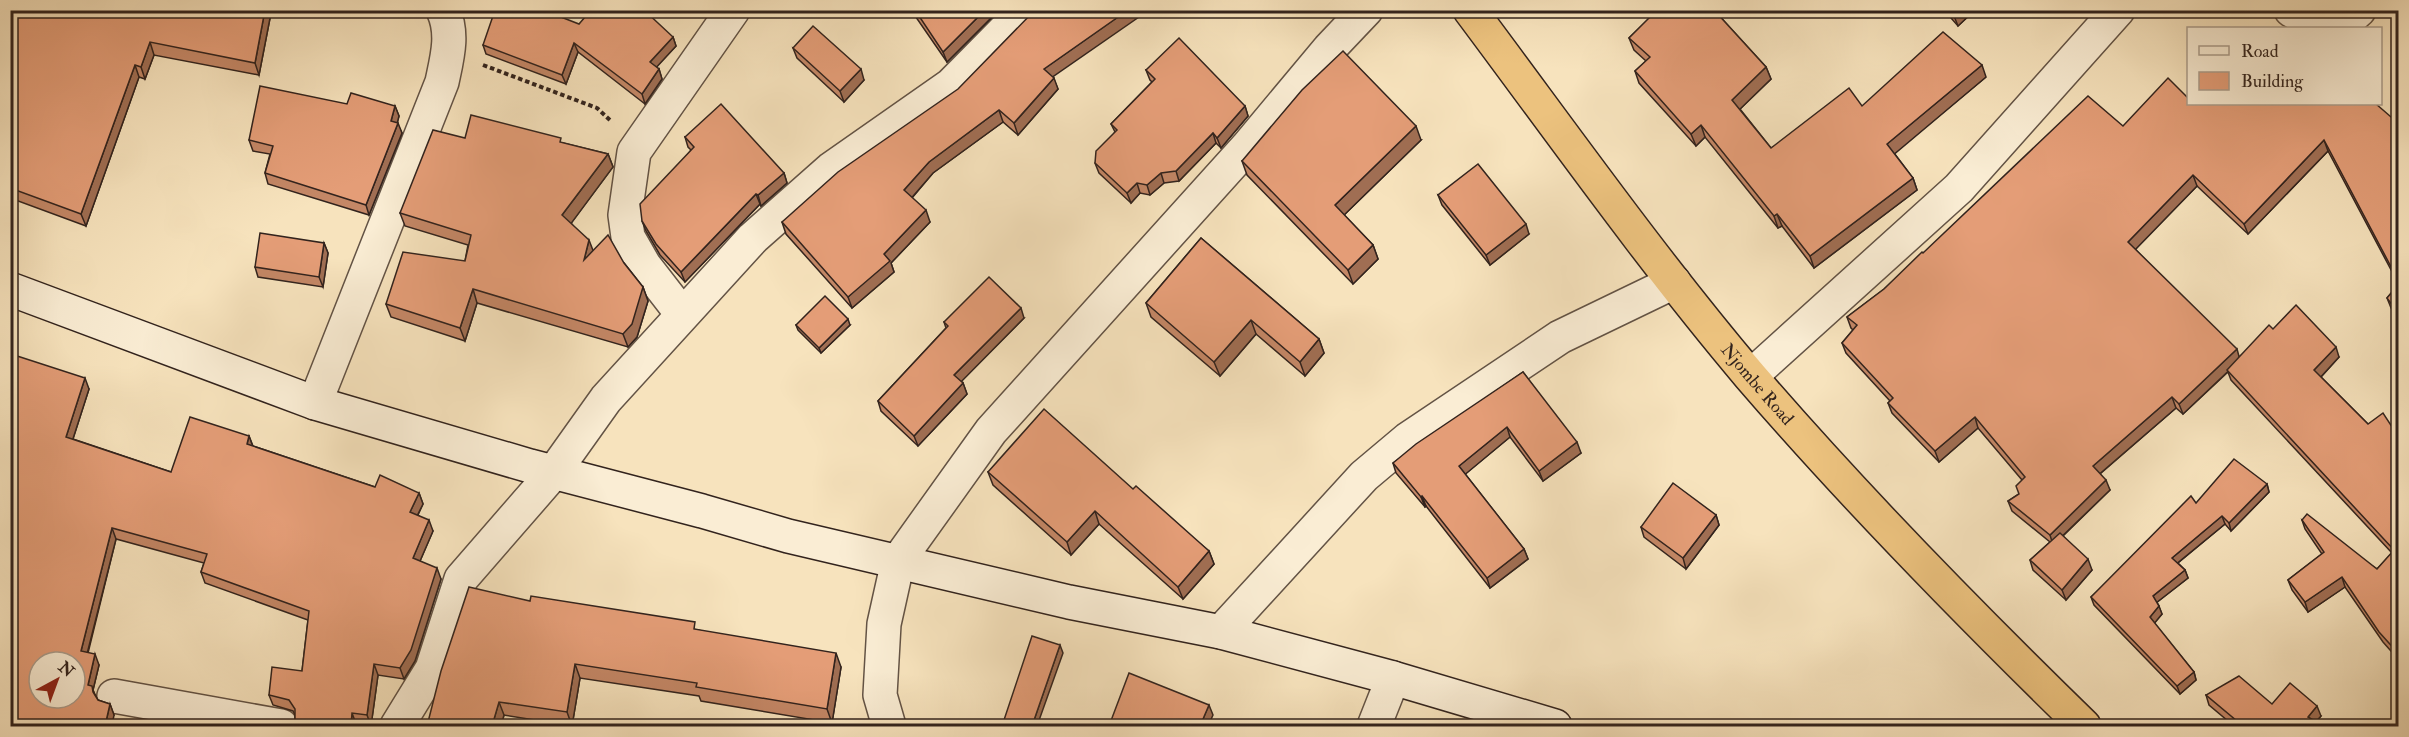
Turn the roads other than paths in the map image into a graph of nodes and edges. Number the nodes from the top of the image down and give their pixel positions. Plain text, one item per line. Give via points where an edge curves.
1 (443, 10) edge
2 (734, 10) edge
3 (1025, 10) edge
4 (1366, 10) edge
5 (1470, 10) edge
6 (2118, 10) edge
7 (2290, 10) edge
8 (2359, 10) edge
9 (1674, 282) junction
10 (10, 290) edge
11 (682, 314) junction
12 (1751, 376) junction
13 (315, 403) junction
14 (554, 472) junction
15 (898, 561) junction
16 (1221, 632) junction
17 (1393, 678) junction
18 (114, 696) dead end
19 (281, 726) edge
20 (397, 726) edge
21 (889, 726) edge
22 (1374, 726) edge
23 (1556, 726) edge
24 (2083, 726) edge

1 - 13 street via 448,21 449,51 442,82
2 - 11 street via 634,152 625,215 628,237
3 - 11 street via 951,85 831,169 753,238
4 - 15 street via 991,431
5 - 9 highway, Njombe Road
6 - 12 street via 1959,188
7 - 8 street via 2304,18 2329,22 2352,18
9 - 12 highway, Njombe Road
9 - 16 street via 1560,337 1408,439 1364,476
10 - 13 street
11 - 14 street via 606,399
12 - 24 highway, Njombe Road via 1903,543
13 - 14 street
14 - 15 street via 788,536
14 - 20 street via 461,579 432,669
15 - 16 street via 1069,602
15 - 21 street via 884,624 880,695
16 - 17 street
17 - 22 street
17 - 23 street
18 - 19 street

